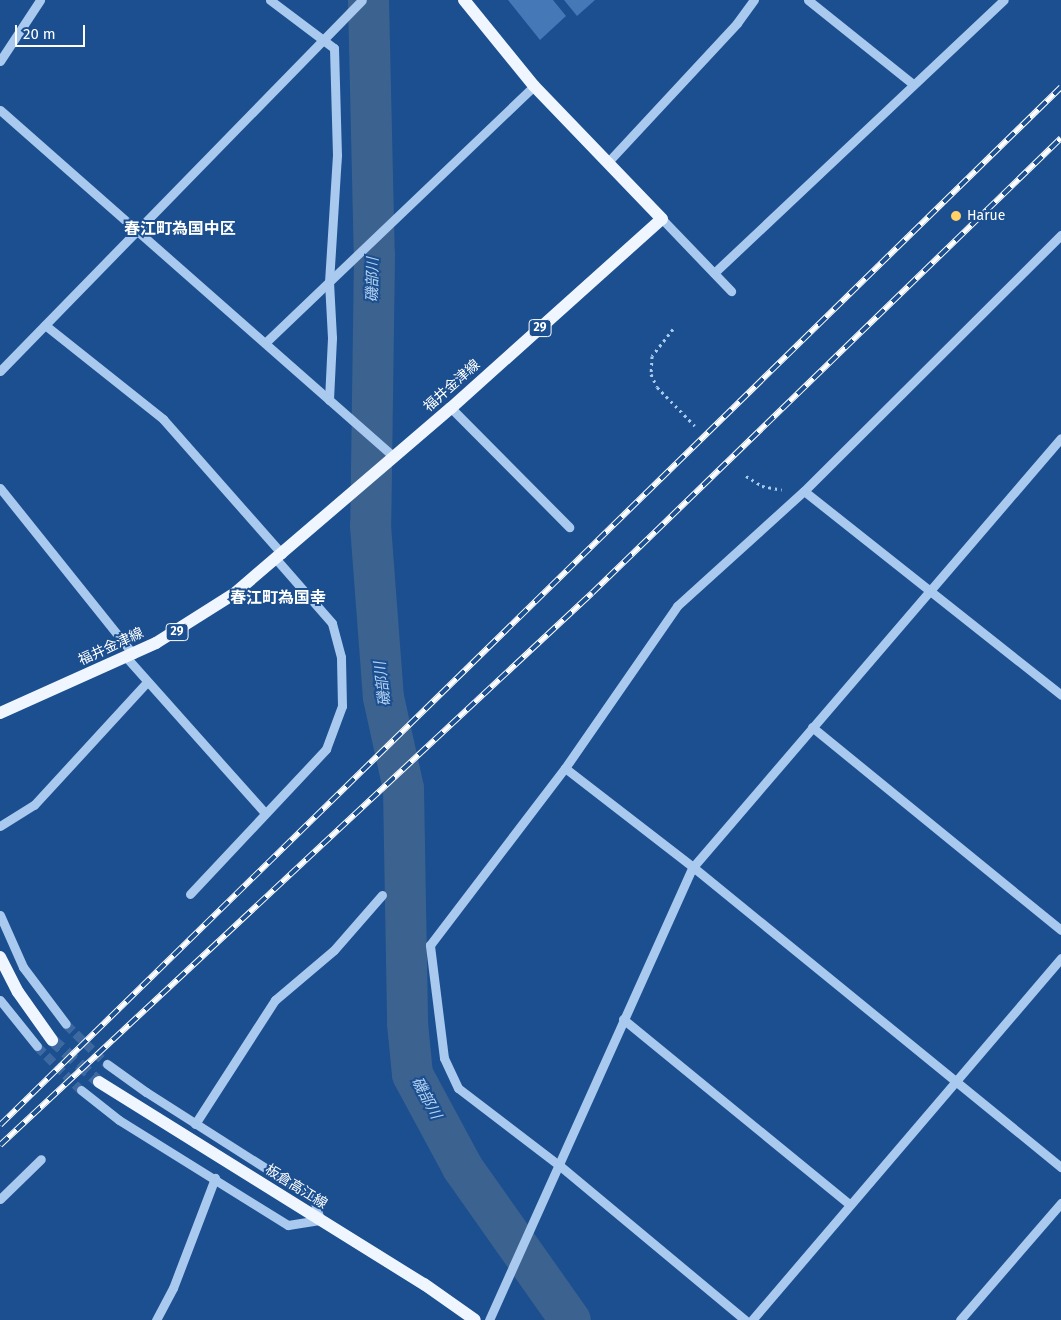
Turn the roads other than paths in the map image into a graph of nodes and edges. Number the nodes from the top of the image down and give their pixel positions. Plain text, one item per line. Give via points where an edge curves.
1 (40, 0) edge
2 (270, 0) edge
3 (362, 0) edge
4 (464, 0) edge
5 (754, 0) edge
6 (808, 0) edge
7 (1004, 0) edge
8 (324, 38) junction
9 (0, 61) edge
10 (914, 84) junction
11 (534, 86) junction
12 (0, 110) edge
13 (608, 162) junction
14 (662, 219) junction
15 (138, 231) junction
16 (1061, 234) edge
17 (714, 273) junction
18 (329, 282) junction
19 (730, 291) dead end
20 (45, 326) junction
21 (265, 344) junction
22 (0, 372) edge
23 (332, 403) junction
24 (451, 408) junction
25 (1061, 438) edge
26 (1058, 450) edge
27 (394, 457) junction
28 (0, 488) edge
29 (804, 492) junction
30 (569, 527) dead end
31 (279, 556) junction
32 (928, 591) junction
33 (129, 656) junction
34 (147, 682) junction
35 (1061, 695) edge
36 (0, 713) edge
37 (812, 727) junction
38 (565, 768) junction
39 (265, 813) junction
40 (0, 826) edge
41 (693, 867) junction
42 (190, 894) dead end
43 (382, 895) dead end
44 (0, 915) edge
45 (1061, 930) edge
46 (0, 957) edge
47 (1061, 958) edge
48 (2, 1007) edge
49 (624, 1019) junction
50 (66, 1024) tunnel mouth
51 (52, 1040) tunnel mouth
52 (37, 1046) tunnel mouth
53 (107, 1064) tunnel mouth
54 (956, 1079) junction
55 (99, 1082) tunnel mouth
56 (81, 1090) tunnel mouth
57 (195, 1124) junction
58 (41, 1159) dead end
59 (560, 1166) junction
60 (1061, 1167) edge
61 (215, 1178) junction
62 (0, 1199) edge
63 (1061, 1203) edge
64 (850, 1205) junction
65 (320, 1220) junction
66 (963, 1319) edge
67 (156, 1320) edge
68 (474, 1320) edge
69 (489, 1320) edge
70 (745, 1320) edge
71 (752, 1320) edge

1 - 9 street
2 - 8 street
3 - 8 street
4 - 11 main road
5 - 13 street via 737,23
6 - 10 street
7 - 10 street
8 - 15 street
8 - 18 street via 334,48 337,84
10 - 17 street
11 - 13 main road
11 - 18 street
12 - 15 street
13 - 14 main road
14 - 17 street
14 - 24 main road, 福井金津線 / 29
15 - 20 street
15 - 21 street
16 - 29 street
17 - 19 street
18 - 21 street
18 - 23 street
20 - 22 street
20 - 31 street via 164,419
21 - 23 street
23 - 27 street
24 - 27 main road, 福井金津線 / 29
24 - 30 street
25 - 26 street
26 - 32 street
27 - 31 main road, 福井金津線 / 29
28 - 33 street
29 - 32 street
29 - 38 street via 677,606
31 - 33 main road, 福井金津線 / 29 via 215,608
31 - 39 street via 332,623 341,658 342,706 326,749
32 - 35 street
32 - 37 street
33 - 34 street
33 - 36 main road, 福井金津線 / 29
34 - 39 street
34 - 40 street via 34,805
37 - 41 street
37 - 45 street
38 - 41 street
38 - 59 street via 430,945 444,1058 458,1088
39 - 42 street
41 - 49 street
41 - 54 street
43 - 57 street via 334,950 275,1000
44 - 50 street via 23,967
46 - 51 main road via 18,992
47 - 54 street
48 - 52 street
49 - 59 street
49 - 64 street
53 - 57 street
54 - 60 street
54 - 64 street
55 - 65 main road, 板倉高江線
56 - 61 street via 119,1120
57 - 65 street via 314,1199
58 - 62 street
59 - 69 street
59 - 70 street
61 - 65 street via 288,1224
61 - 67 street via 173,1288
63 - 66 street
64 - 71 street
65 - 68 main road, 板倉高江線

